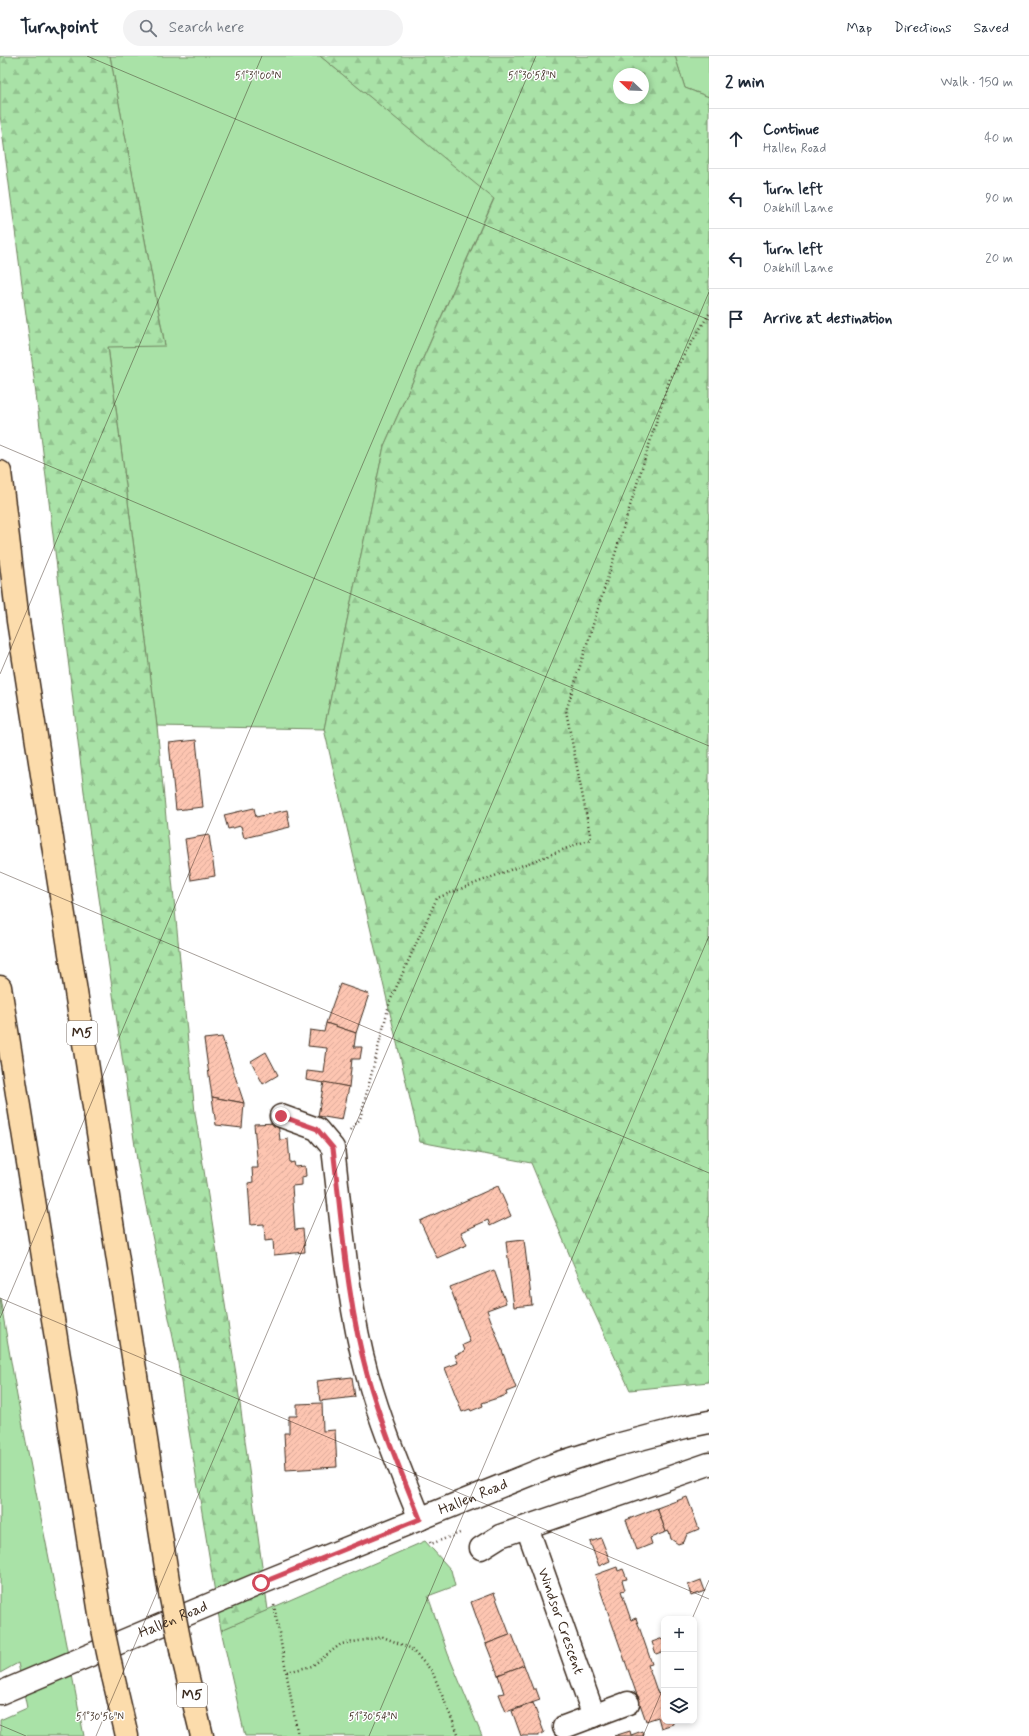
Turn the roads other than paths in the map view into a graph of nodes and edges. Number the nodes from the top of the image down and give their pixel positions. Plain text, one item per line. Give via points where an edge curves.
1 (0, 472) edge
2 (0, 987) edge
3 (281, 1116) dead end
4 (709, 1422) edge
5 (709, 1464) edge
6 (420, 1519) junction
7 (526, 1527) junction
8 (481, 1548) dead end
9 (0, 1693) edge
10 (628, 1703) dead end
11 (594, 1716) junction
12 (564, 1727) dead end
13 (127, 1736) edge
14 (202, 1736) edge

1 - 14 highway, M5, bridge via 18,621 170,1593
2 - 13 highway, bridge via 101,1620
3 - 6 street via 317,1129 333,1148 352,1302 367,1373 389,1443
4 - 6 street, Hallen Road via 613,1446 553,1466
5 - 7 street
6 - 9 street, Hallen Road
7 - 8 street via 500,1536
7 - 11 street, Windsor Crescent
10 - 11 street
11 - 12 street

